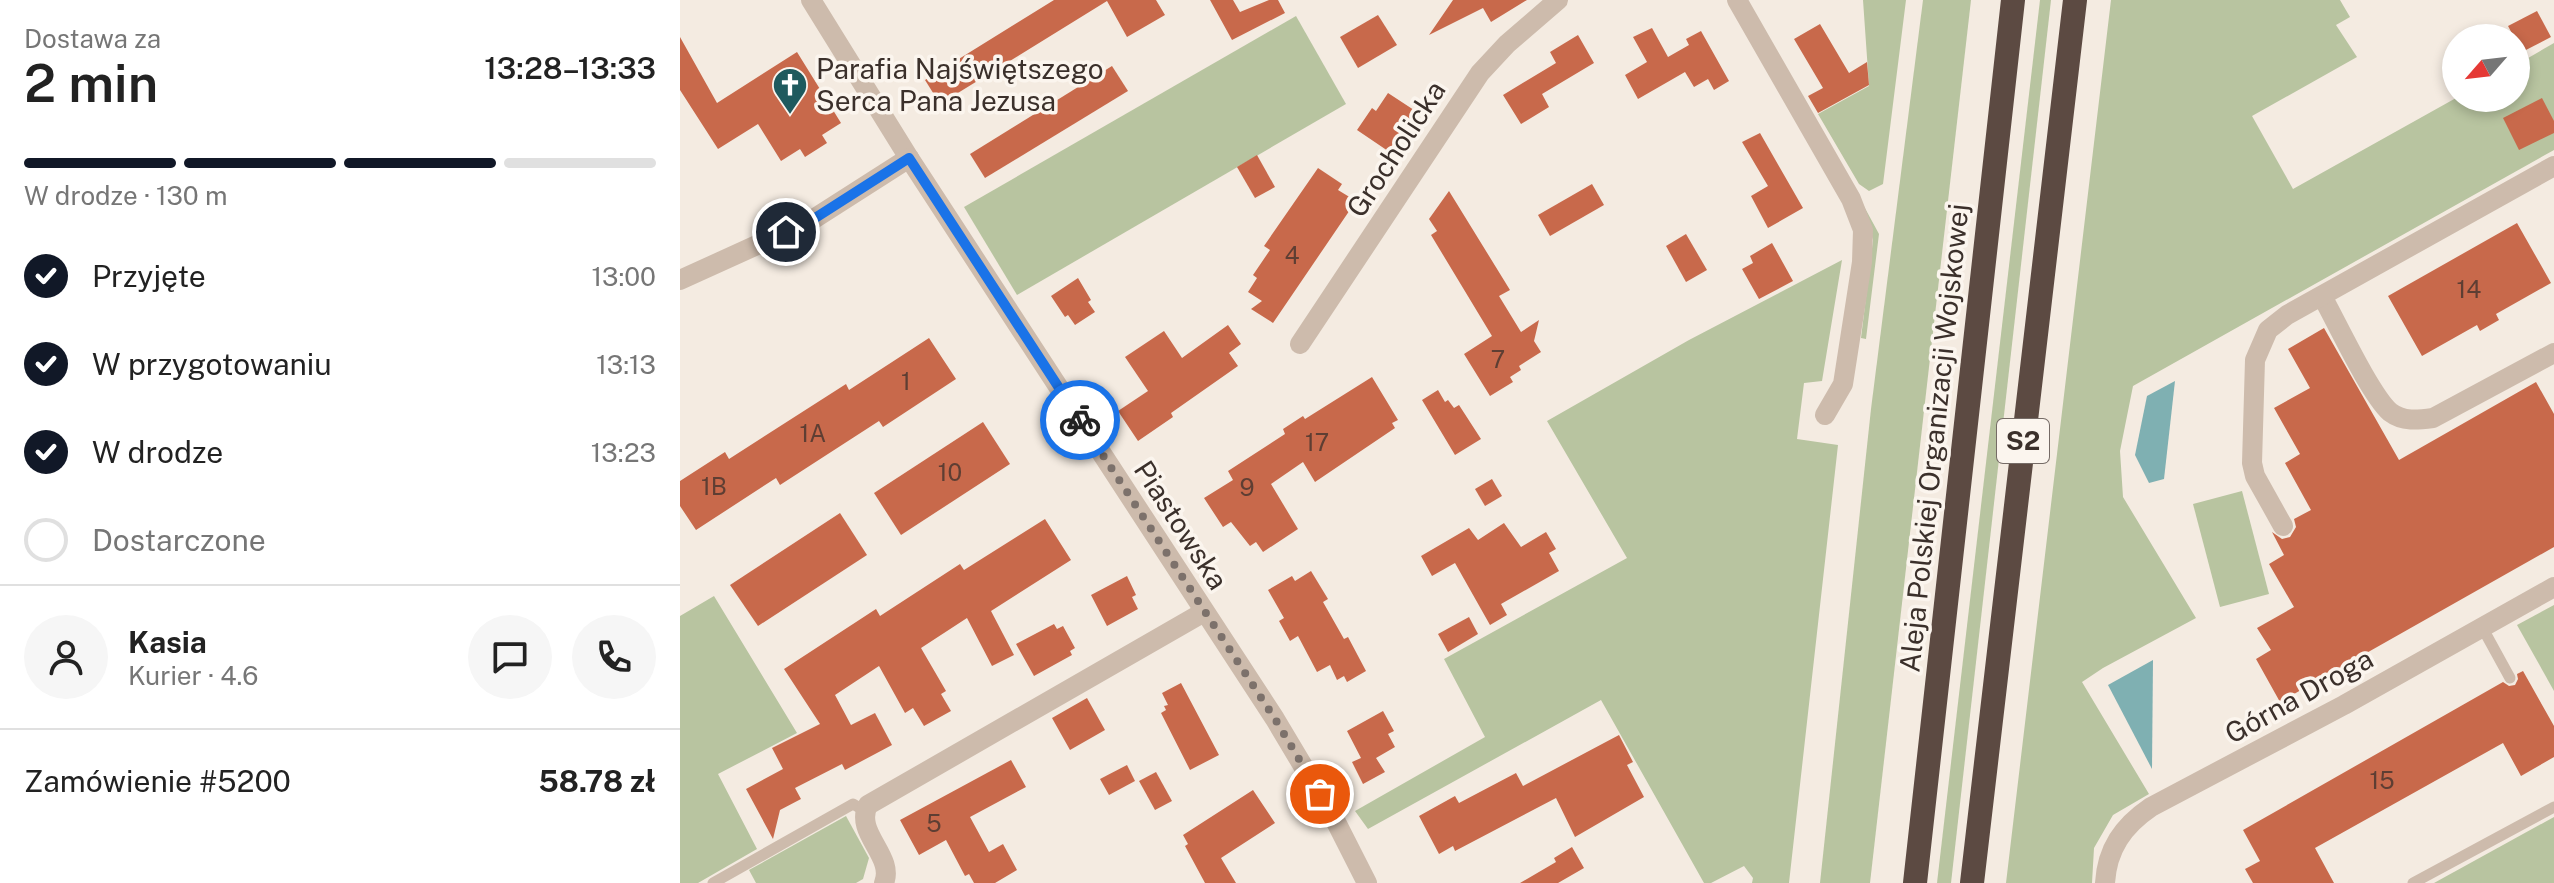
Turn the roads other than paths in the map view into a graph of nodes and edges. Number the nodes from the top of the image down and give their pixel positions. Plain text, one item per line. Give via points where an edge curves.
1 (811, 0) edge
2 (1558, 0) edge
3 (1737, 0) edge
4 (2013, 0) edge
5 (2075, 0) edge
6 (909, 158) junction
7 (2554, 166) edge
8 (680, 280) edge
9 (2322, 296) junction
10 (1300, 344) dead end
11 (2554, 353) edge
12 (1825, 415) dead end
13 (2283, 526) dead end
14 (2554, 587) edge
15 (1204, 612) junction
16 (2482, 627) junction
17 (2510, 678) dead end
18 (2554, 807) edge
19 (865, 811) junction
20 (888, 878) edge
21 (713, 883) edge
22 (1367, 883) edge
23 (1915, 883) edge
24 (1972, 883) edge
25 (2105, 883) edge
26 (2413, 883) edge

1 - 6 street, Piastowska
2 - 10 street, Grocholicka via 1480,73
3 - 12 street via 1851,199 1863,230 1843,384
4 - 23 highway, Aleja Polskiej Organizacji Wojskowej / S2
5 - 24 highway, S2
6 - 8 street via 812,220
6 - 15 street, Piastowska
7 - 9 street
9 - 11 street via 2379,399 2392,413 2412,421 2433,418
9 - 13 street via 2274,324 2255,360 2252,463
14 - 16 street, Górna Droga
15 - 19 street via 875,800
15 - 22 street, Piastowska via 1275,719
16 - 17 lane
16 - 25 street, Górna Droga via 2151,807 2116,842
18 - 26 lane
19 - 20 street via 866,827
19 - 21 lane via 853,804

